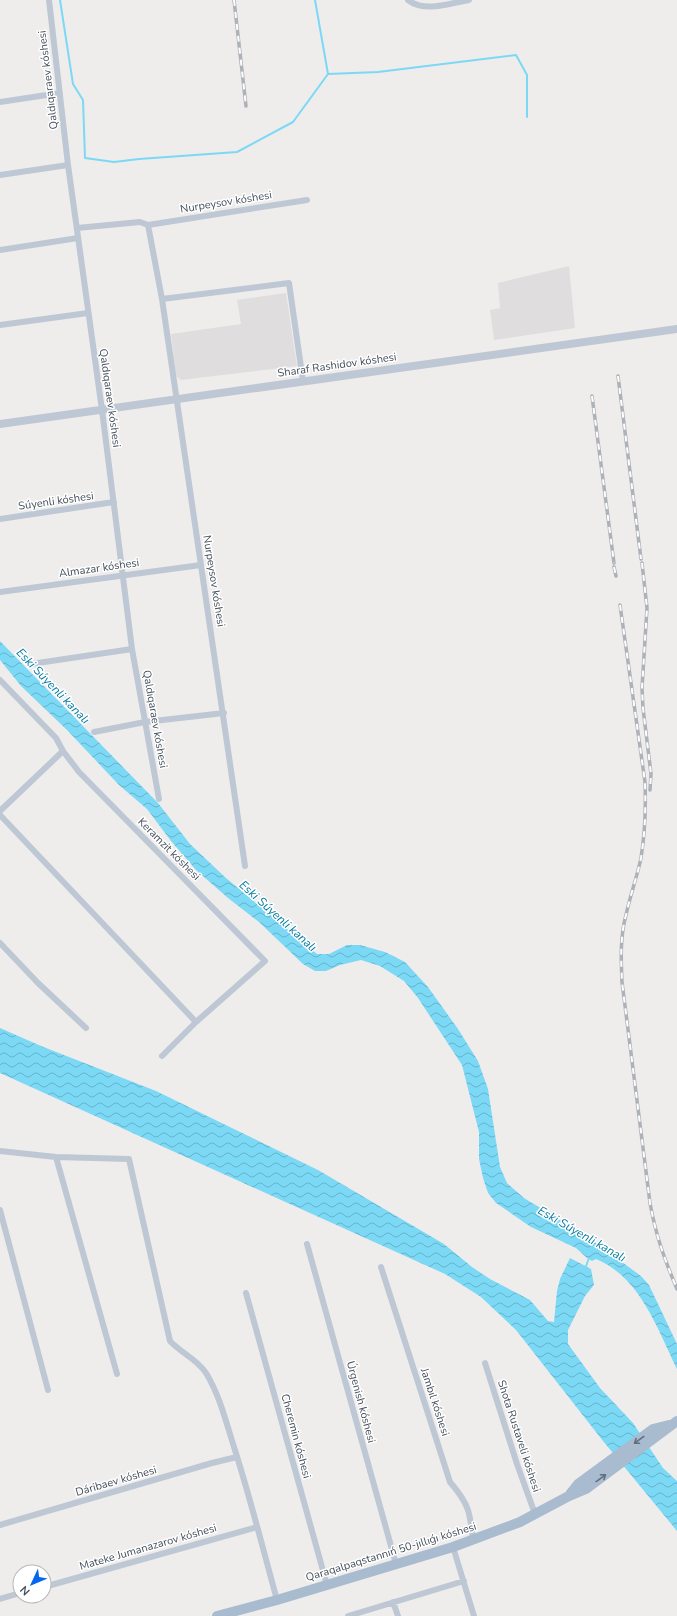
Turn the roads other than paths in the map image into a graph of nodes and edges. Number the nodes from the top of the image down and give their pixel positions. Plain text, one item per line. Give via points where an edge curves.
1 (48, 0) edge
2 (408, 0) edge
3 (470, 0) edge
4 (60, 94) junction
5 (0, 102) edge
6 (68, 165) junction
7 (0, 175) edge
8 (307, 200) dead end
9 (148, 225) junction
10 (77, 228) junction
11 (78, 238) junction
12 (0, 250) edge
13 (162, 299) junction
14 (88, 313) junction
15 (0, 325) edge
16 (677, 329) edge
17 (303, 381) junction
18 (177, 399) junction
19 (102, 410) junction
20 (0, 424) edge
21 (114, 502) junction
22 (0, 519) edge
23 (201, 565) junction
24 (124, 575) junction
25 (0, 592) edge
26 (132, 649) junction
27 (31, 664) dead end
28 (0, 680) edge
29 (224, 713) junction
30 (145, 722) junction
31 (94, 732) dead end
32 (63, 751) junction
33 (159, 799) dead end
34 (0, 811) edge
35 (0, 815) edge
36 (245, 866) dead end
37 (0, 943) edge
38 (196, 1022) junction
39 (86, 1028) dead end
40 (162, 1056) dead end
41 (0, 1151) edge
42 (56, 1157) junction
43 (0, 1210) edge
44 (307, 1244) dead end
45 (382, 1267) dead end
46 (246, 1293) dead end
47 (484, 1364) dead end
48 (117, 1374) dead end
49 (48, 1390) dead end
50 (675, 1422) edge
51 (237, 1457) junction
52 (535, 1514) junction
53 (0, 1525) edge
54 (257, 1527) junction
55 (473, 1540) junction
56 (453, 1547) junction
57 (396, 1564) junction
58 (464, 1581) junction
59 (52, 1585) edge
60 (327, 1585) junction
61 (12, 1595) edge
62 (0, 1599) edge
63 (277, 1600) junction
64 (393, 1602) junction
65 (229, 1614) edge
66 (217, 1616) edge
67 (348, 1616) edge
68 (398, 1616) edge
69 (474, 1616) edge

1 - 4 street, Qaldıqaraev kóshesi
2 - 3 street via 428,7
4 - 5 street
4 - 6 street, Qaldıqaraev kóshesi
6 - 7 street
6 - 10 street, Qaldıqaraev kóshesi
8 - 9 street, Nurpeysov kóshesi
9 - 10 street, Nurpeysov kóshesi via 140,222
9 - 13 street, Nurpeysov kóshesi
10 - 11 street, Qaldıqaraev kóshesi
11 - 12 street
11 - 14 street, Qaldıqaraev kóshesi
13 - 17 street via 289,283
13 - 18 street, Nurpeysov kóshesi
14 - 15 street
14 - 19 street, Qaldıqaraev kóshesi
16 - 17 street, Sharaf Rashidov kóshesi
17 - 18 street, Sharaf Rashidov kóshesi
18 - 19 street, Sharaf Rashidov kóshesi
18 - 23 street, Nurpeysov kóshesi
19 - 20 street, Sharaf Rashidov kóshesi
19 - 21 street, Qaldıqaraev kóshesi
21 - 22 street, Súyenli kóshesi
21 - 24 street, Qaldıqaraev kóshesi
23 - 24 street, Almazar kóshesi
23 - 29 street, Nurpeysov kóshesi
24 - 25 street, Almazar kóshesi
24 - 26 street, Qaldıqaraev kóshesi
26 - 27 street
26 - 30 street, Qaldıqaraev kóshesi
28 - 32 street, Keramzit kóshesi via 56,738
29 - 30 street
29 - 36 street, Nurpeysov kóshesi
30 - 31 street
30 - 33 street, Qaldıqaraev kóshesi
32 - 34 street
32 - 38 street, Keramzit kóshesi via 79,772 265,961
35 - 38 street
37 - 39 street
38 - 40 street, Keramzit kóshesi
41 - 42 street
42 - 48 street
42 - 51 street via 129,1159 170,1341 205,1372 218,1394
43 - 49 street
44 - 57 street, Úrgenish kóshesi
45 - 55 street, Jambıl kóshesi via 450,1482 462,1496 470,1514
46 - 60 street, Cheremin kóshesi
47 - 52 street, Shota Rustaveli kóshesi
50 - 52 main road, Qaraqalpaqstannıń 50-jıllıǵı kóshesi via 586,1489
51 - 53 street, Dáribaev kóshesi
51 - 54 street
52 - 55 main road, Qaraqalpaqstannıń 50-jıllıǵı kóshesi via 505,1529
54 - 59 street, Mateke Jumanazarov kóshesi
54 - 63 street
55 - 56 main road, Qaraqalpaqstannıń 50-jıllıǵı kóshesi
56 - 57 main road, Qaraqalpaqstannıń 50-jıllıǵı kóshesi
56 - 58 street
57 - 60 main road, Qaraqalpaqstannıń 50-jıllıǵı kóshesi
58 - 64 street
58 - 69 street
60 - 63 main road, Qaraqalpaqstannıń 50-jıllıǵı kóshesi
61 - 62 street
63 - 65 main road, Qaraqalpaqstannıń 50-jıllıǵı kóshesi
64 - 67 street
64 - 68 street
65 - 66 main road, Qaraqalpaqstannıń 50-jıllıǵı kóshesi

